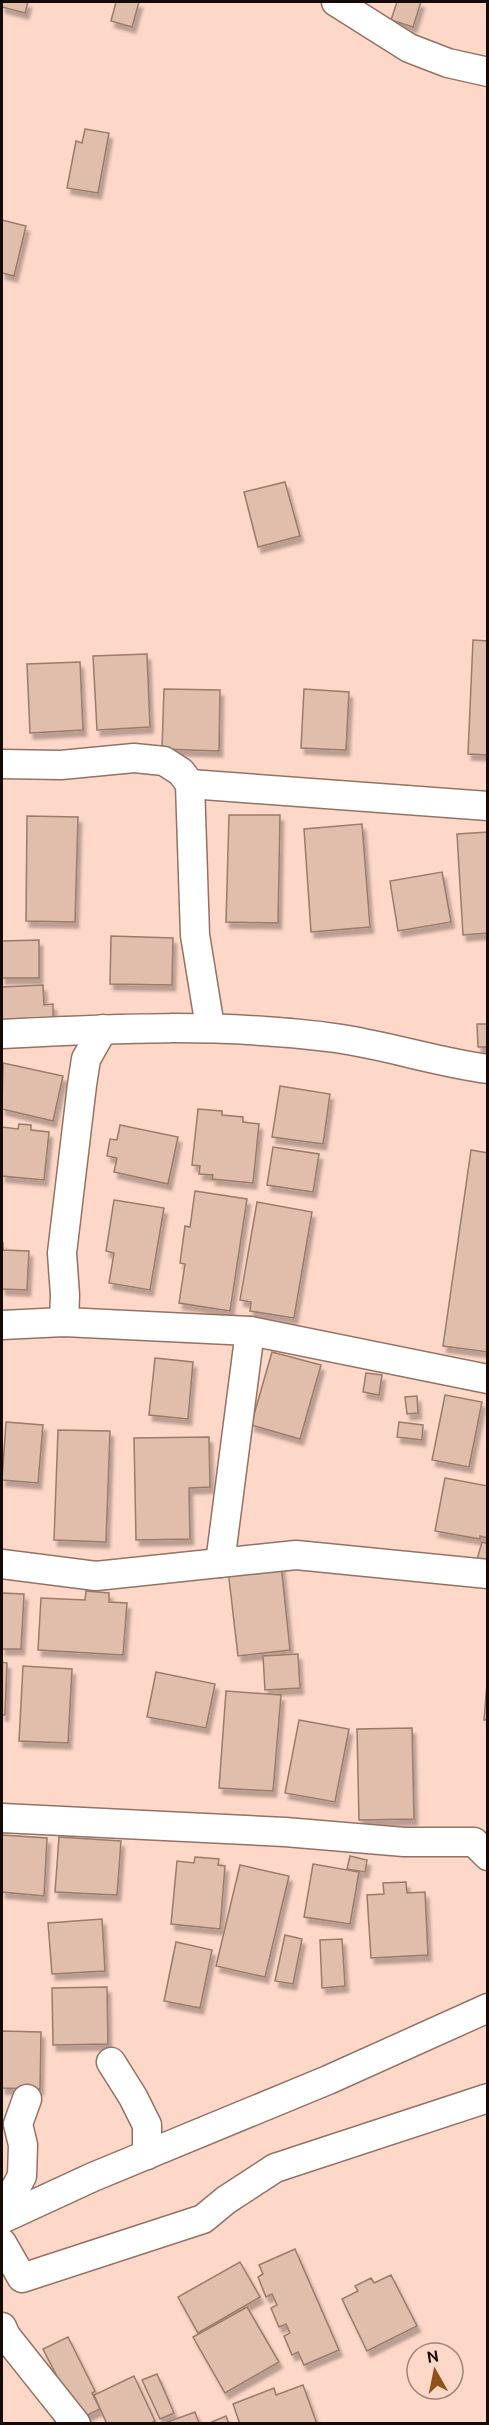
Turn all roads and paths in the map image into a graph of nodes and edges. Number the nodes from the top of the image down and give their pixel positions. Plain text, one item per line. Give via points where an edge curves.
1 (336, 2) edge
2 (488, 72) edge
3 (2, 764) edge
4 (190, 784) junction
5 (488, 806) edge
6 (210, 1027) junction
7 (103, 1029) junction
8 (2, 1034) edge
9 (488, 1069) edge
10 (64, 1322) junction
11 (2, 1325) edge
12 (250, 1331) junction
13 (488, 1379) edge
14 (220, 1563) junction
15 (2, 1564) edge
16 (488, 1574) edge
17 (2, 1818) edge
18 (488, 1856) edge
19 (488, 2008) edge
20 (111, 2062) dead end
21 (488, 2098) edge
22 (27, 2099) dead end
23 (147, 2155) junction
24 (2, 2212) edge
25 (2, 2219) edge
26 (2, 2243) edge
27 (2, 2327) edge
28 (76, 2424) edge

1 - 2 street via 409,48 448,63
3 - 4 street via 61,765 134,758 164,761 181,772
4 - 5 street
4 - 6 street via 195,935
6 - 7 street
6 - 9 street via 336,1038
7 - 8 street
7 - 10 street via 86,1059 82,1085 62,1253
10 - 11 street
10 - 12 street
12 - 13 street
12 - 14 street
14 - 15 street via 96,1576
14 - 16 street via 296,1555
17 - 18 street via 404,1842 474,1842
19 - 23 street
20 - 23 street via 147,2126
21 - 26 street via 275,2168 203,2219 22,2278
22 - 24 street via 18,2124 23,2145 22,2176
23 - 25 street
27 - 28 street

